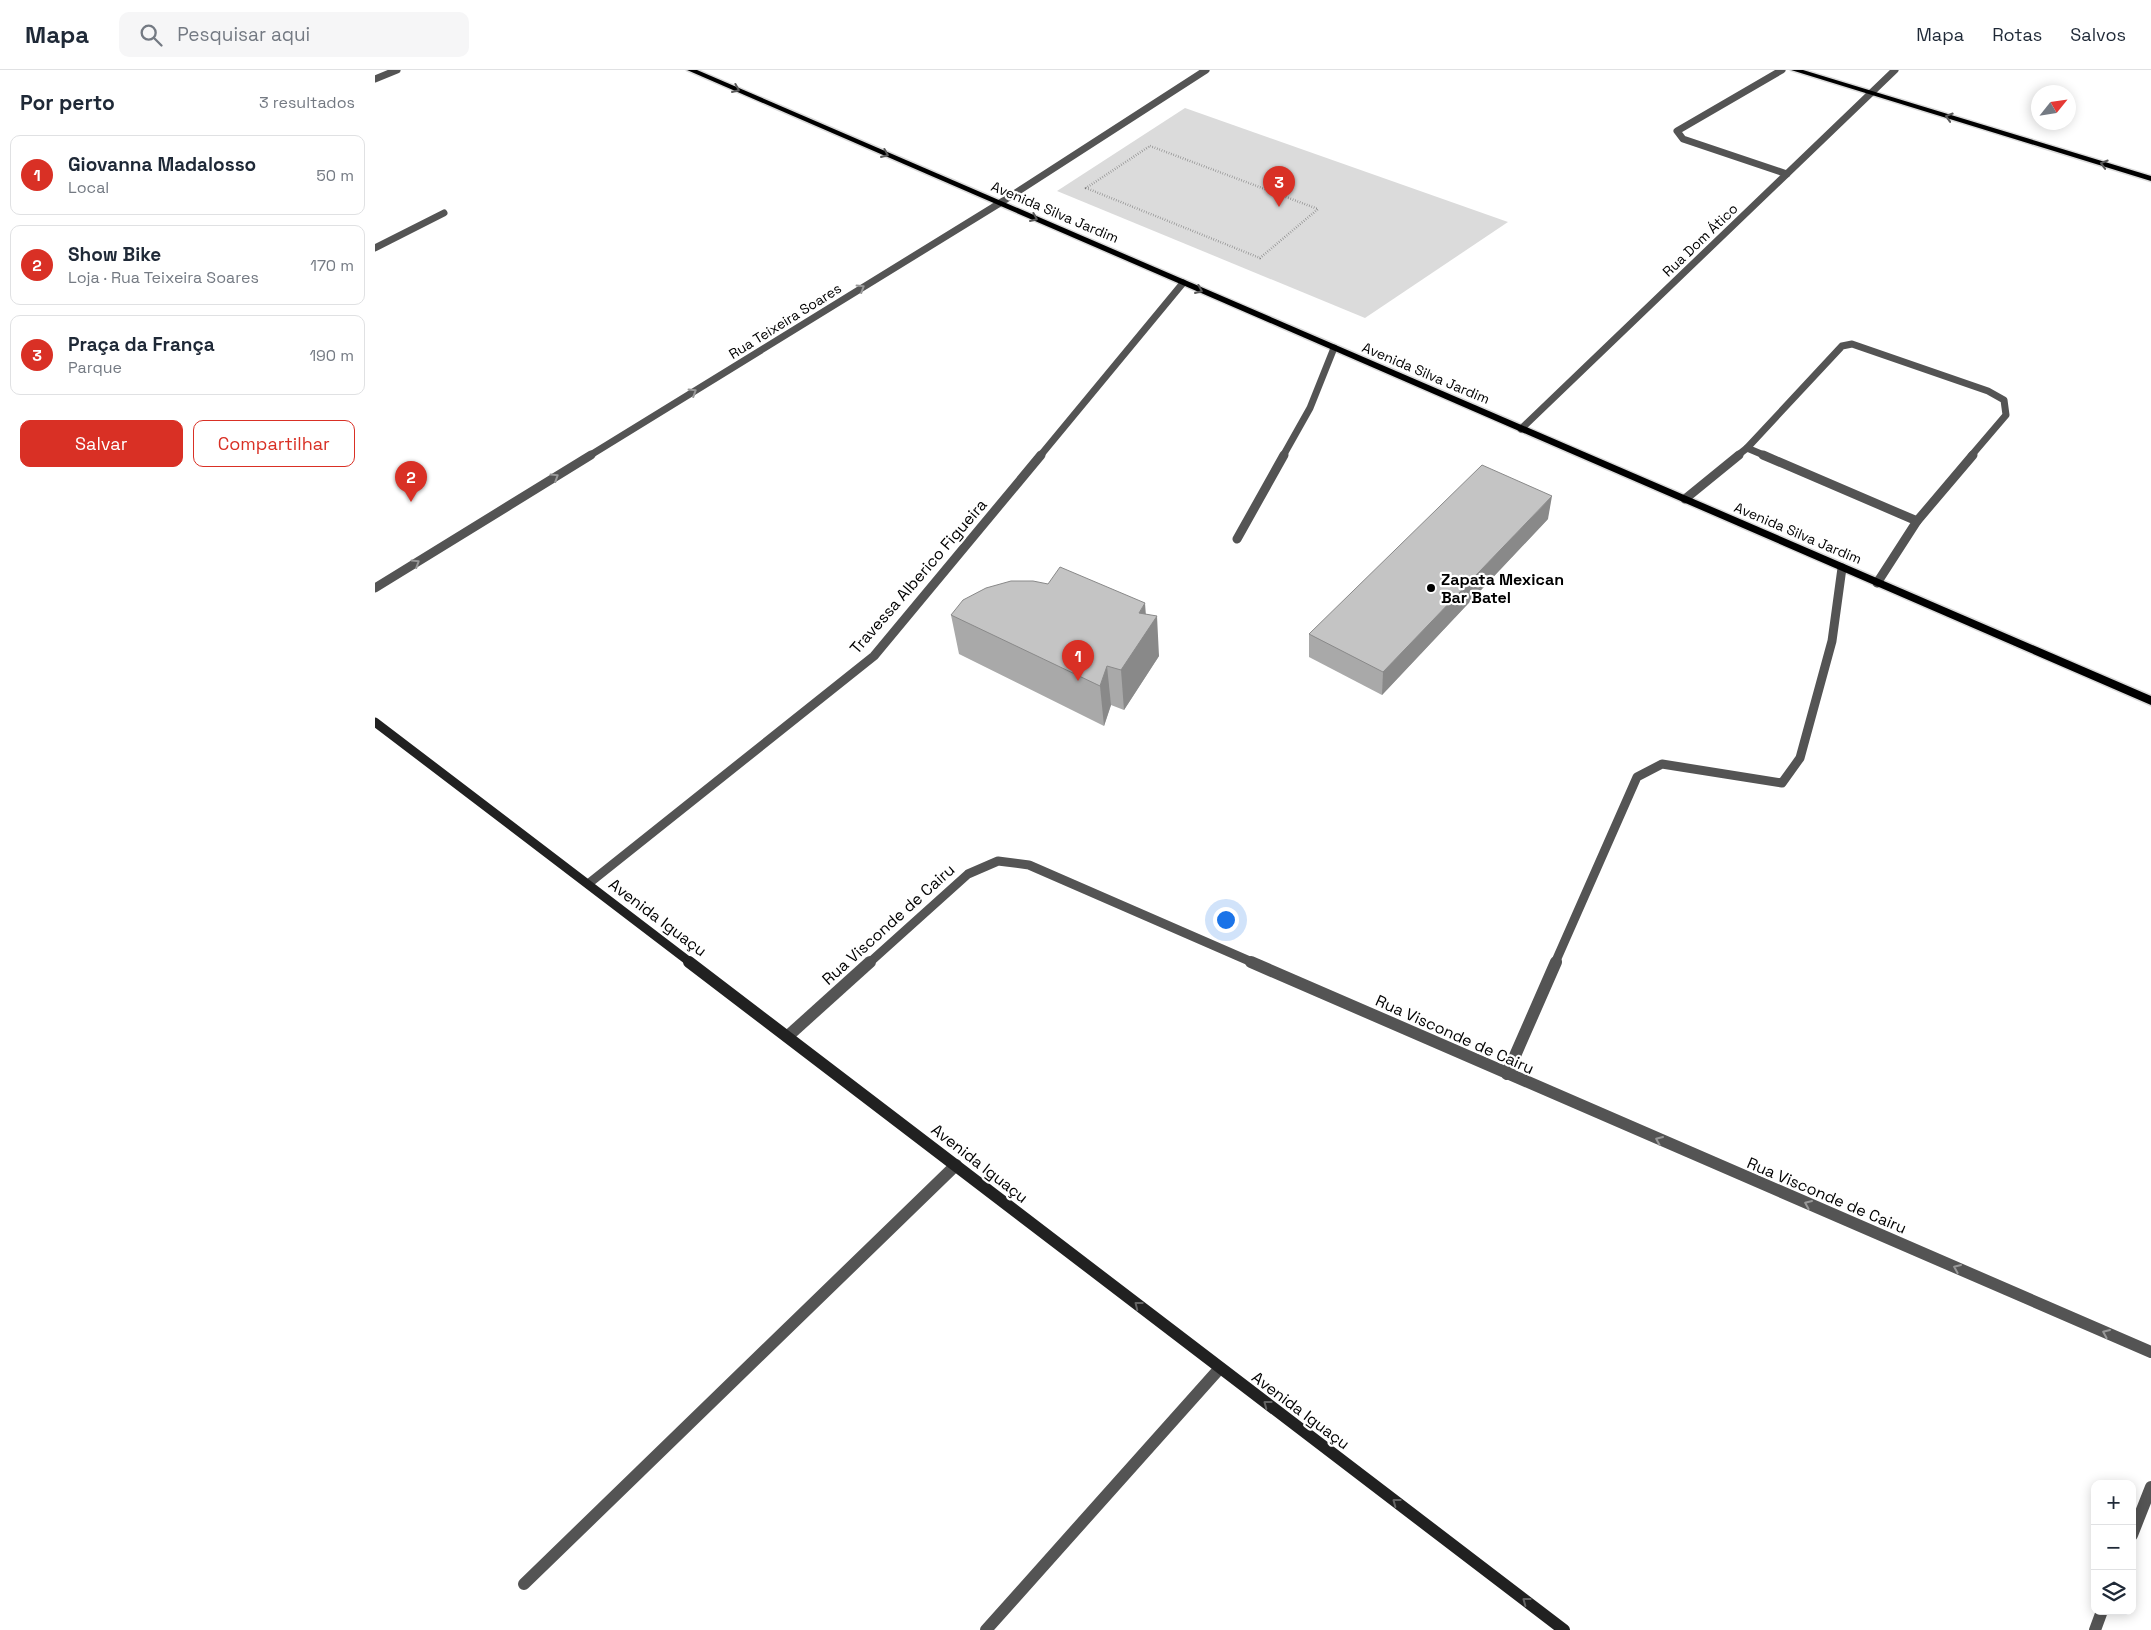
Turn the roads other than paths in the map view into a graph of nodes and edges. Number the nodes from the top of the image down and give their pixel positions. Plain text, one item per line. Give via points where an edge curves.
1 (397, 70) edge
2 (691, 70) edge
3 (1206, 70) edge
4 (1783, 70) edge
5 (1795, 70) edge
6 (1895, 70) edge
7 (375, 79) edge
8 (1871, 94) junction
9 (1787, 174) junction
10 (2151, 179) edge
11 (999, 203) junction
12 (444, 214) dead end
13 (375, 248) edge
14 (1183, 283) junction
15 (1333, 348) junction
16 (1521, 429) junction
17 (1747, 448) junction
18 (1685, 499) junction
19 (1917, 521) junction
20 (1237, 539) dead end
21 (1842, 568) junction
22 (1877, 583) junction
23 (375, 588) edge
24 (2151, 701) edge
25 (375, 722) edge
26 (588, 884) junction
27 (788, 1036) junction
28 (1507, 1074) junction
29 (956, 1165) junction
30 (2151, 1352) edge
31 (1220, 1368) junction
32 (2151, 1487) edge
33 (2136, 1525) edge
34 (524, 1584) dead end
35 (2101, 1615) edge
36 (986, 1630) edge
37 (1565, 1630) edge
38 (2095, 1630) edge

1 - 7 street
2 -> 11 main road, Avenida Silva Jardim
3 - 11 street, Rua Teixeira Soares
4 - 9 street via 1677,131 1683,139
5 - 8 main road
6 - 8 street, Rua Dom Ático
8 - 9 street, Rua Dom Ático
10 -> 8 main road
9 - 16 street, Rua Dom Ático
11 -> 14 main road, Avenida Silva Jardim
23 -> 11 street, Rua Teixeira Soares
12 - 13 street
14 -> 15 main road, Avenida Silva Jardim
14 - 26 street, Travessa Alberico Figueira via 874,656
15 - 16 main road, Avenida Silva Jardim
15 - 20 street via 1310,408
16 - 18 main road, Avenida Silva Jardim
17 - 18 street
17 - 19 street
17 - 19 street via 1842,346 1852,344 1988,391 2004,400 2006,415
18 - 21 main road, Avenida Silva Jardim
19 - 22 street
21 - 22 main road, Avenida Silva Jardim
21 - 28 street via 1832,641 1800,758 1782,783 1662,764 1637,777
22 - 24 main road, Avenida Silva Jardim
25 - 26 main road, Avenida Iguaçu
26 - 27 main road, Avenida Iguaçu
27 - 28 street, Rua Visconde de Cairu via 968,874 998,861 1029,865
27 - 29 main road, Avenida Iguaçu
30 -> 28 street, Rua Visconde de Cairu
31 -> 29 main road, Avenida Iguaçu
29 - 34 street
31 - 36 street
37 -> 31 main road, Avenida Iguaçu
32 - 33 street
35 - 38 street

